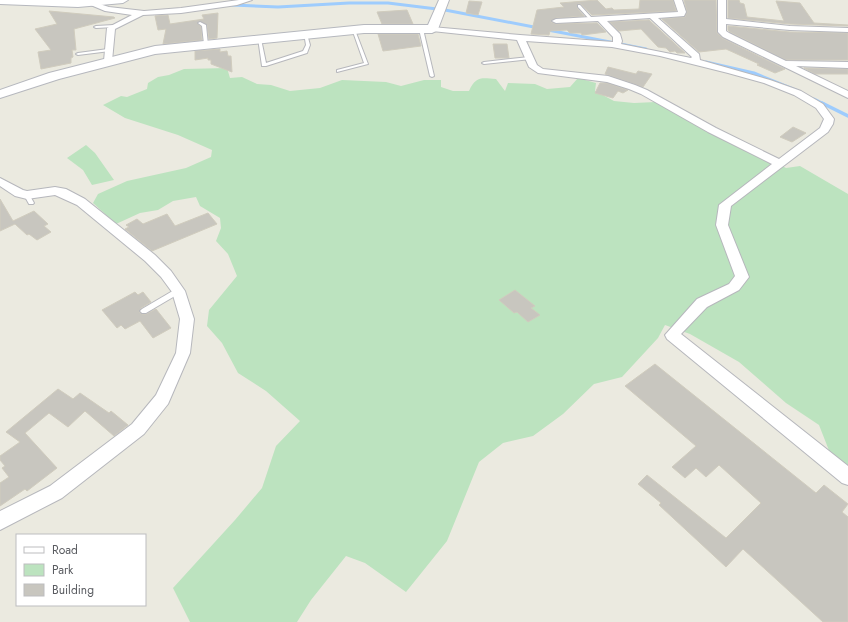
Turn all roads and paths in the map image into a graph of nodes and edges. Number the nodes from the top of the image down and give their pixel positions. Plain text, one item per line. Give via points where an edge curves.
1 (123, 0) edge
2 (248, 0) edge
3 (444, 0) edge
4 (678, 0) edge
5 (722, 0) edge
6 (0, 1) edge
7 (59, 2) edge
8 (90, 3) junction
9 (579, 6) dead end
10 (142, 14) junction
11 (652, 16) junction
12 (595, 19) junction
13 (556, 21) dead end
14 (722, 21) junction
15 (200, 23) dead end
16 (114, 26) junction
17 (96, 27) dead end
18 (427, 29) junction
19 (353, 30) junction
20 (848, 30) edge
21 (305, 34) junction
22 (520, 38) junction
23 (259, 39) junction
24 (206, 44) junction
25 (615, 46) junction
26 (78, 54) dead end
27 (108, 56) junction
28 (529, 58) junction
29 (695, 62) junction
30 (783, 62) junction
31 (484, 63) dead end
32 (848, 65) edge
33 (339, 71) dead end
34 (432, 76) dead end
35 (830, 85) junction
36 (848, 86) edge
37 (0, 94) edge
38 (848, 95) edge
39 (781, 164) junction
40 (0, 181) edge
41 (178, 291) junction
42 (144, 310) dead end
43 (848, 477) edge
44 (0, 521) edge

1 - 8 street
2 - 10 street
3 - 18 street
4 - 11 street via 681,14
5 - 14 street
6 - 7 street
7 - 8 street
8 - 10 street via 101,8
9 - 12 lane
10 - 16 street
11 - 12 street
11 - 29 street via 696,56
12 - 13 street
12 - 25 street via 616,36 618,41
14 - 20 street via 790,28
14 - 30 street via 722,32 726,35
15 - 24 lane via 204,25
16 - 17 lane
16 - 27 street via 111,28
18 - 19 street
18 - 22 street
18 - 34 lane
19 - 21 street
19 - 33 lane via 366,64
21 - 23 street
21 - 23 lane via 308,45 305,52 264,65
22 - 25 street
22 - 28 street
23 - 24 street
24 - 27 street
25 - 29 street
26 - 27 lane
27 - 37 street
28 - 31 lane
28 - 39 street via 533,67 541,71 608,79 638,89
29 - 39 street via 742,72 768,81 817,104 824,111 829,118 824,130
30 - 32 street
30 - 35 street
35 - 36 street
35 - 38 street
39 - 43 street via 725,205 722,225 742,277 734,287 702,303 672,335
40 - 41 street via 29,199 55,192 68,194 81,202 150,258
41 - 42 lane
41 - 44 street via 187,319 183,353 162,399 138,429 56,492

